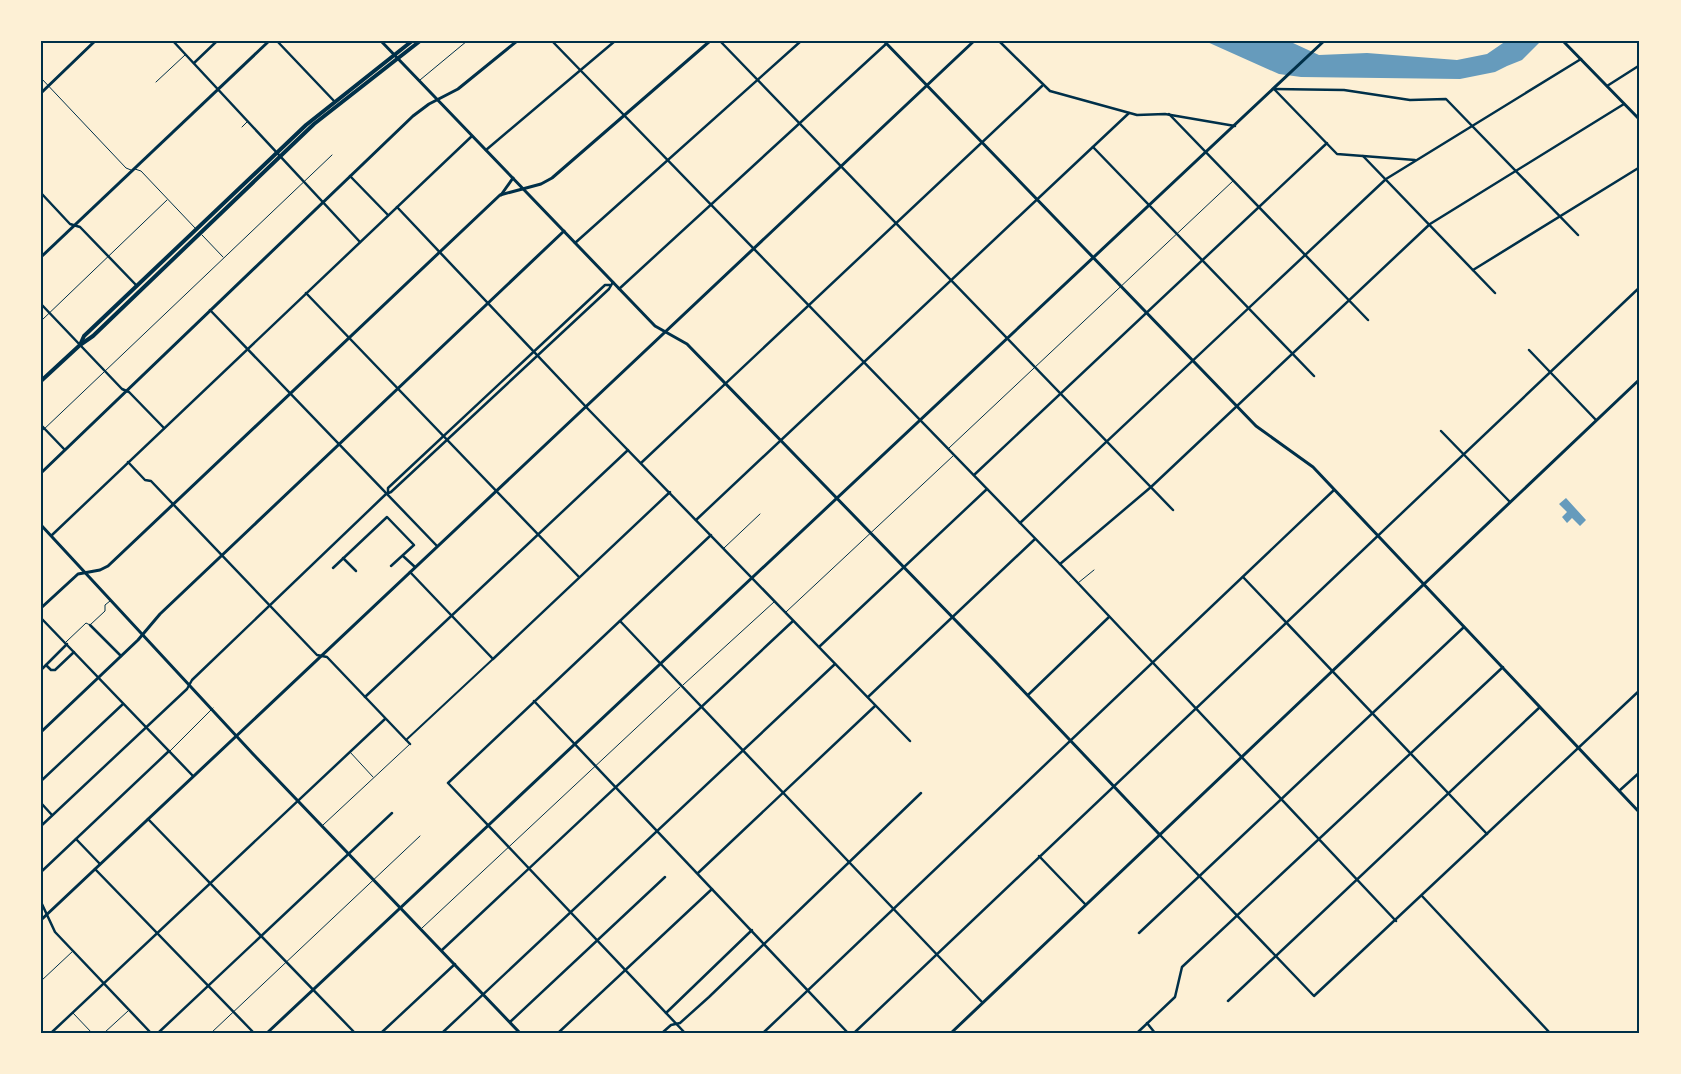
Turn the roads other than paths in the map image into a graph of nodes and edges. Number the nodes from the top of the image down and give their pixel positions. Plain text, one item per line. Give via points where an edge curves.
1 (95, 41) edge
2 (173, 41) edge
3 (217, 41) edge
4 (269, 41) edge
5 (276, 41) edge
6 (381, 41) edge
7 (412, 41) edge
8 (420, 41) edge
9 (467, 41) edge
10 (517, 41) edge
11 (552, 41) edge
12 (615, 41) edge
13 (710, 41) edge
14 (720, 41) edge
15 (801, 41) edge
16 (974, 41) edge
17 (998, 41) edge
18 (1324, 41) edge
19 (1563, 41) edge
20 (885, 42) edge
21 (185, 54) junction
22 (396, 57) junction
23 (1580, 59) junction
24 (194, 63) junction
25 (1640, 65) edge
26 (580, 71) junction
27 (41, 78) edge
28 (758, 80) junction
29 (419, 81) junction
30 (156, 82) dead end
31 (49, 86) junction
32 (927, 86) junction
33 (1042, 86) junction
34 (1607, 86) junction
35 (218, 88) junction
36 (1274, 89) junction
37 (41, 93) edge
38 (437, 100) junction
39 (335, 102) junction
40 (1624, 104) junction
41 (1130, 113) junction
42 (1169, 114) junction
43 (624, 116) junction
44 (1640, 120) edge
45 (248, 122) junction
46 (800, 123) junction
47 (1235, 126) junction
48 (1472, 126) junction
49 (242, 127) dead end
50 (472, 136) junction
51 (982, 142) junction
52 (1327, 144) junction
53 (1093, 147) junction
54 (486, 150) junction
55 (1206, 153) junction
56 (279, 155) junction
57 (332, 155) dead end
58 (1363, 156) junction
59 (1417, 160) junction
60 (667, 161) junction
61 (1640, 166) edge
62 (841, 167) junction
63 (133, 169) junction
64 (1516, 171) junction
65 (350, 176) junction
66 (513, 178) junction
67 (1386, 179) junction
68 (1233, 181) junction
69 (303, 183) junction
70 (522, 188) junction
71 (41, 193) edge
72 (500, 195) junction
73 (1037, 199) junction
74 (168, 200) junction
75 (322, 202) junction
76 (710, 206) junction
77 (1150, 206) junction
78 (397, 207) junction
79 (1259, 207) junction
80 (388, 215) junction
81 (1560, 216) junction
82 (895, 224) junction
83 (1430, 224) junction
84 (75, 225) junction
85 (198, 231) junction
86 (564, 231) junction
87 (1177, 234) junction
88 (1578, 235) dead end
89 (360, 242) junction
90 (575, 243) junction
91 (754, 250) junction
92 (440, 252) junction
93 (1304, 255) junction
94 (41, 256) edge
95 (109, 256) junction
96 (224, 258) junction
97 (1094, 258) junction
98 (1202, 260) junction
99 (1473, 270) junction
100 (950, 281) junction
101 (611, 283) junction
102 (137, 286) junction
103 (1121, 286) junction
104 (1640, 287) edge
105 (619, 289) junction
106 (1637, 290) junction
107 (306, 293) junction
108 (1495, 293) dead end
109 (1640, 293) edge
110 (1348, 301) junction
111 (488, 302) junction
112 (41, 304) edge
113 (809, 305) junction
114 (1248, 307) junction
115 (210, 310) junction
116 (1147, 312) junction
117 (50, 313) junction
118 (1368, 320) dead end
119 (41, 321) edge
120 (666, 332) junction
121 (349, 337) junction
122 (1008, 339) junction
123 (80, 345) junction
124 (248, 349) junction
125 (1529, 350) dead end
126 (535, 351) junction
127 (1292, 353) junction
128 (539, 355) junction
129 (1192, 360) junction
130 (864, 362) junction
131 (1035, 367) junction
132 (105, 371) junction
133 (1550, 371) junction
134 (1314, 376) dead end
135 (1640, 379) edge
136 (41, 381) edge
137 (725, 384) junction
138 (397, 388) junction
139 (126, 390) junction
140 (290, 392) junction
141 (1061, 394) junction
142 (587, 405) junction
143 (1237, 406) junction
144 (1596, 420) junction
145 (921, 421) junction
146 (41, 425) edge
147 (45, 428) junction
148 (164, 428) junction
149 (1442, 431) dead end
150 (41, 432) edge
151 (444, 436) junction
152 (448, 440) junction
153 (780, 441) junction
154 (1107, 441) junction
155 (338, 443) junction
156 (64, 449) junction
157 (948, 449) junction
158 (628, 450) junction
159 (1464, 453) junction
160 (954, 455) junction
161 (128, 462) junction
162 (641, 463) junction
163 (41, 473) edge
164 (974, 475) junction
165 (1150, 487) junction
166 (987, 488) junction
167 (496, 490) junction
168 (1334, 490) junction
169 (670, 492) junction
170 (387, 493) junction
171 (837, 499) junction
172 (1510, 502) junction
173 (173, 504) junction
174 (1173, 510) dead end
175 (760, 514) dead end
176 (696, 520) junction
177 (1020, 523) junction
178 (41, 525) edge
179 (870, 533) junction
180 (538, 534) junction
181 (52, 535) junction
182 (711, 535) junction
183 (1378, 536) junction
184 (1035, 539) junction
185 (437, 546) junction
186 (724, 549) junction
187 (222, 555) junction
188 (404, 556) junction
189 (344, 558) junction
190 (1060, 564) junction
191 (391, 566) dead end
192 (414, 567) junction
193 (903, 567) junction
194 (333, 568) dead end
195 (1094, 570) dead end
196 (356, 571) dead end
197 (85, 572) junction
198 (410, 572) junction
199 (1243, 576) junction
200 (579, 578) junction
201 (753, 578) junction
202 (1078, 583) junction
203 (1424, 584) junction
204 (110, 601) junction
205 (775, 601) junction
206 (270, 605) junction
207 (41, 608) edge
208 (785, 612) junction
209 (451, 615) junction
210 (41, 618) edge
211 (952, 618) junction
212 (1109, 618) junction
213 (620, 620) junction
214 (794, 621) junction
215 (1286, 622) junction
216 (90, 625) junction
217 (1464, 627) junction
218 (143, 635) junction
219 (66, 643) junction
220 (819, 647) junction
221 (74, 652) junction
222 (321, 656) junction
223 (121, 657) junction
224 (493, 659) junction
225 (1152, 662) junction
226 (661, 663) junction
227 (835, 664) junction
228 (46, 665) junction
229 (1502, 667) junction
230 (41, 670) edge
231 (1332, 671) junction
232 (99, 678) junction
233 (190, 684) junction
234 (683, 685) junction
235 (1640, 690) edge
236 (1028, 695) junction
237 (365, 697) junction
238 (868, 697) junction
239 (534, 702) junction
240 (123, 704) junction
241 (702, 706) junction
242 (876, 706) junction
243 (1540, 707) junction
244 (213, 708) junction
245 (1195, 708) junction
246 (1373, 714) junction
247 (385, 719) junction
248 (146, 727) junction
249 (41, 732) edge
250 (237, 736) junction
251 (406, 740) junction
252 (1069, 740) junction
253 (910, 741) dead end
254 (410, 744) joint
255 (575, 744) junction
256 (1578, 748) junction
257 (744, 749) junction
258 (169, 751) junction
259 (349, 752) junction
260 (1410, 754) junction
261 (1241, 757) junction
262 (595, 766) junction
263 (1640, 772) edge
264 (193, 776) junction
265 (374, 777) junction
266 (41, 781) edge
267 (1112, 786) junction
268 (616, 787) junction
269 (784, 791) junction
270 (1620, 791) junction
271 (921, 793) dead end
272 (1448, 793) junction
273 (298, 800) junction
274 (1282, 800) junction
275 (41, 803) edge
276 (392, 812) dead end
277 (1640, 813) edge
278 (53, 815) junction
279 (148, 818) junction
280 (41, 826) edge
281 (323, 826) junction
282 (488, 826) junction
283 (657, 830) junction
284 (1158, 834) junction
285 (1487, 834) junction
286 (420, 836) dead end
287 (76, 839) junction
288 (1319, 840) junction
289 (508, 847) junction
290 (348, 853) junction
291 (1039, 856) junction
292 (850, 861) junction
293 (100, 864) junction
294 (95, 869) junction
295 (529, 869) junction
296 (41, 872) edge
297 (698, 873) junction
298 (665, 877) dead end
299 (1199, 877) junction
300 (374, 880) junction
301 (1357, 880) junction
302 (210, 882) junction
303 (713, 888) junction
304 (1422, 896) junction
305 (41, 902) edge
306 (1084, 904) junction
307 (400, 907) junction
308 (893, 907) junction
309 (570, 912) junction
310 (46, 915) junction
311 (1236, 917) junction
312 (41, 920) edge
313 (1396, 920) junction
314 (421, 929) junction
315 (752, 930) junction
316 (157, 933) junction
317 (1139, 933) dead end
318 (262, 935) junction
319 (598, 940) junction
320 (764, 944) junction
321 (442, 950) junction
322 (73, 952) junction
323 (936, 953) junction
324 (1274, 956) junction
325 (287, 962) junction
326 (455, 964) junction
327 (626, 970) junction
328 (41, 981) edge
329 (103, 983) junction
330 (208, 985) junction
331 (313, 989) junction
332 (807, 990) junction
333 (483, 994) junction
334 (1228, 1001) dead end
335 (982, 1002) junction
336 (129, 1010) junction
337 (234, 1011) junction
338 (72, 1013) junction
339 (666, 1013) junction
340 (510, 1022) junction
341 (677, 1024) junction
342 (1147, 1024) junction
343 (51, 1033) edge
344 (92, 1033) edge
345 (104, 1033) edge
346 (151, 1033) edge
347 (158, 1033) edge
348 (211, 1033) edge
349 (254, 1033) edge
350 (267, 1033) edge
351 (355, 1033) edge
352 (381, 1033) edge
353 (442, 1033) edge
354 (520, 1033) edge
355 (558, 1033) edge
356 (662, 1033) edge
357 (685, 1033) edge
358 (763, 1033) edge
359 (848, 1033) edge
360 (854, 1033) edge
361 (950, 1033) edge
362 (1137, 1033) edge
363 (1155, 1033) edge
364 (1550, 1033) edge

1 - 31 main road
2 - 21 street
3 - 24 street
4 - 35 main road
5 - 39 street
6 - 22 main road
7 - 22 main road
8 - 22 main road
9 - 29 lane
10 - 38 main road via 458,89
11 - 26 street
12 - 26 street
13 - 43 main road
14 - 28 street
15 - 28 street
16 - 32 main road
17 - 33 street
18 - 36 main road
19 - 23 main road
20 - 32 main road
20 - 46 street
21 - 24 street
21 - 30 lane
22 - 29 main road
22 - 39 main road
22 - 56 main road
23 - 34 main road
23 - 48 street
24 - 35 street
25 - 34 street
26 - 43 street
26 - 54 street
27 - 31 lane
28 - 46 street
28 - 60 street
29 - 38 main road
31 - 37 main road
31 - 63 lane via 126,168
32 - 51 main road
32 - 62 main road
33 - 41 street
33 - 51 street
34 - 40 main road
35 - 45 street
35 - 63 main road
36 - 47 main road
36 - 48 street via 1344,90 1410,100 1446,98
36 - 52 street
38 - 50 main road
38 - 65 main road via 413,116
39 - 56 main road
40 - 44 main road
40 - 64 street
41 - 42 street via 1146,116
41 - 53 street
42 - 47 street
42 - 55 street
43 - 60 street
43 - 70 main road via 552,178
45 - 49 lane
45 - 56 street
46 - 62 street
46 - 76 street
47 - 55 main road
48 - 59 street
48 - 64 street
50 - 54 main road
50 - 78 street
51 - 73 main road
51 - 82 street
52 - 58 street via 1337,154
52 - 79 street
53 - 73 street
53 - 77 street
54 - 66 main road
55 - 68 street
55 - 77 main road
56 - 69 street
56 - 85 main road
57 - 69 lane
58 - 59 street
58 - 67 street
59 - 67 street
60 - 76 street
60 - 90 street
61 - 81 street
62 - 82 street
62 - 91 main road
63 - 74 lane via 141,171
63 - 84 main road
64 - 81 street
64 - 83 street
65 - 75 main road
65 - 80 street
66 - 70 main road
66 - 72 main road
67 - 83 street
67 - 93 street
68 - 79 street
68 - 87 lane
69 - 75 street
69 - 96 lane
70 - 72 main road
70 - 86 main road
71 - 84 street via 70,224
72 - 92 main road
73 - 97 main road
73 - 100 street
74 - 85 lane
74 - 95 lane
75 - 89 street
75 - 115 main road
76 - 91 street
76 - 105 street
77 - 87 street
77 - 97 main road
78 - 80 street
78 - 92 street
79 - 93 street
79 - 98 street
80 - 89 street
81 - 88 street
81 - 99 street
82 - 100 street
82 - 113 street
83 - 99 street
83 - 110 street
84 - 94 main road
84 - 95 street via 80,226
85 - 96 lane
85 - 102 main road
85 - 123 main road via 93,336
86 - 90 main road
86 - 111 main road
87 - 98 street
87 - 103 lane
89 - 107 street
90 - 101 main road
91 - 113 street
91 - 120 main road
92 - 111 street
92 - 121 main road
93 - 110 street
93 - 114 street
95 - 102 street
95 - 117 lane
96 - 132 lane
97 - 103 main road
97 - 122 main road
98 - 114 street
98 - 116 street
99 - 108 street
100 - 122 street
100 - 130 street
101 - 105 main road
101 - 126 street via 605,285
101 - 128 street via 609,289
102 - 123 main road via 83,337
103 - 116 main road
103 - 131 lane
104 - 106 street
105 - 120 main road via 655,326
106 - 109 street
106 - 133 street
107 - 121 street
107 - 124 street
110 - 118 street
110 - 127 street
111 - 126 street
111 - 138 main road
112 - 117 street
113 - 130 street
113 - 137 street
114 - 127 street
114 - 129 street
115 - 124 street
115 - 139 main road
116 - 129 main road
116 - 141 street
117 - 119 lane
117 - 123 street
120 - 137 main road via 687,344
120 - 142 main road
121 - 138 street
121 - 140 main road
122 - 131 street
122 - 145 main road
123 - 132 street
123 - 136 main road
124 - 140 street
124 - 148 street
125 - 133 street
126 - 128 street
126 - 151 street
127 - 134 street
127 - 143 street
128 - 142 street
128 - 152 street
129 - 143 main road
129 - 154 street
130 - 145 street
130 - 153 street
131 - 141 street
131 - 157 lane
132 - 139 street
132 - 147 lane
133 - 144 street
133 - 159 street
135 - 144 main road
137 - 153 main road
137 - 162 street
138 - 151 street
138 - 155 main road
139 - 148 street
139 - 156 main road
140 - 155 street
140 - 173 main road
141 - 154 street
141 - 164 street
142 - 158 street
142 - 167 main road
143 - 165 street
143 - 168 main road via 1260,430 1309,464
144 - 172 main road
145 - 157 street
145 - 171 main road
146 - 147 street
147 - 150 lane
147 - 156 street
148 - 161 street
149 - 159 street
151 - 152 street
151 - 170 street via 388,488
152 - 167 street
152 - 170 street via 392,492
153 - 171 main road
153 - 176 street
154 - 165 street
154 - 177 street
155 - 170 street
155 - 187 main road
156 - 163 main road
157 - 160 street
158 - 162 street
158 - 180 street
159 - 172 street
159 - 183 street
160 - 164 street
160 - 179 lane
161 - 173 street
161 - 181 street
162 - 169 street
164 - 166 street
165 - 174 street
165 - 190 street
166 - 177 street
166 - 193 street
167 - 180 street
167 - 185 main road
168 - 183 main road
168 - 199 street
169 - 176 street
169 - 200 street
170 - 185 street
170 - 206 street
171 - 179 main road
171 - 201 main road
172 - 203 main road
173 - 187 street
173 - 197 main road via 106,567
175 - 186 lane
176 - 182 street
177 - 184 street
178 - 181 main road
179 - 193 main road
179 - 208 lane
180 - 200 street
180 - 209 street
181 - 197 main road
182 - 186 street
182 - 213 street
183 - 203 main road
183 - 215 street
184 - 190 street
184 - 211 street
185 - 192 main road
186 - 201 street
187 - 206 street
187 - 218 main road via 160,614
188 - 189 street via 414,544 387,517
188 - 191 street
188 - 192 street
189 - 194 street
189 - 196 street
190 - 202 street
192 - 198 main road
193 - 211 main road
193 - 220 street
195 - 202 lane
197 - 204 main road
197 - 207 main road via 75,576
198 - 209 street
198 - 222 main road
199 - 215 street
199 - 225 street
200 - 224 street
201 - 205 street
201 - 226 main road
202 - 212 street
203 - 217 main road
203 - 231 main road
204 - 216 lane via 105,605 105,611
204 - 218 main road
205 - 208 street
205 - 234 lane
206 - 222 street
206 - 233 street
208 - 214 street
209 - 224 street
209 - 237 street
210 - 219 street
211 - 236 main road
211 - 238 street
212 - 225 street
212 - 236 street
213 - 226 street
213 - 239 street
214 - 220 street
214 - 241 street
215 - 231 street
215 - 245 street
216 - 219 lane via 86,623
216 - 223 street
217 - 229 main road
217 - 246 street
218 - 223 main road
218 - 233 main road
219 - 221 street
219 - 228 street
220 - 227 street
221 - 228 street via 55,670
221 - 232 street
222 - 237 street via 327,657
222 - 250 main road
223 - 232 main road
224 - 251 street
225 - 245 street
225 - 252 street
226 - 234 street
226 - 255 main road
227 - 238 street
227 - 257 street
228 - 230 street
229 - 243 main road
229 - 260 street
231 - 246 street
231 - 261 main road
232 - 240 street
232 - 249 main road
233 - 244 main road
233 - 248 street
234 - 241 street
234 - 262 lane
235 - 256 street
236 - 252 main road
237 - 247 street
238 - 242 street
239 - 255 street
239 - 282 street via 448,783
240 - 248 street
240 - 266 street
241 - 257 street
241 - 268 street
242 - 253 street
242 - 269 street
243 - 256 main road
243 - 272 street
244 - 250 main road
244 - 258 lane
245 - 261 street
245 - 267 street
246 - 260 street
246 - 274 street
247 - 251 street
247 - 259 street
248 - 258 street
248 - 278 street
250 - 264 main road
250 - 273 main road
251 - 254 street
252 - 267 main road
252 - 308 street
254 - 265 lane
255 - 262 street
255 - 282 main road
256 - 270 main road
256 - 285 street
257 - 269 street
257 - 283 street
258 - 264 street
258 - 287 street
259 - 265 lane
259 - 273 street
260 - 272 street
260 - 288 street
261 - 274 street
261 - 284 main road
262 - 268 street
262 - 289 lane
263 - 270 street
264 - 279 main road
265 - 281 lane
267 - 284 main road
267 - 291 street
268 - 283 street
268 - 295 street
269 - 292 street
269 - 297 street
270 - 277 main road
271 - 292 street
272 - 285 street
272 - 301 street
273 - 281 main road
273 - 302 street
274 - 288 street
274 - 299 street
275 - 278 street
276 - 290 street
278 - 280 street
279 - 293 main road
279 - 302 street
281 - 290 main road
282 - 289 street
282 - 307 main road
283 - 297 street
283 - 309 street
284 - 299 street
284 - 306 main road
285 - 304 street
286 - 300 lane
287 - 293 street
287 - 296 street
288 - 301 street
288 - 311 street
289 - 295 street
289 - 314 lane
290 - 300 main road
290 - 318 street
291 - 306 street
291 - 323 street
292 - 308 street
292 - 320 street
293 - 294 main road
294 - 310 main road
294 - 316 street
295 - 309 street
295 - 321 street
297 - 303 street
298 - 319 street
299 - 311 street
299 - 317 street
300 - 307 main road
300 - 325 lane
301 - 313 street
301 - 324 street
302 - 316 street
302 - 318 street
303 - 315 street
303 - 327 street
304 - 313 street
304 - 364 street
305 - 310 street
306 - 335 main road
307 - 314 main road
307 - 331 main road
308 - 323 street
308 - 332 street
309 - 319 street
309 - 333 street
310 - 312 main road
310 - 322 street
311 - 324 street
311 - 342 street via 1182,967 1175,997
313 - 324 street via 1314,996
314 - 321 main road
315 - 320 street
315 - 339 street
316 - 329 street
316 - 330 street
318 - 325 street
318 - 330 street
319 - 327 street
319 - 340 street
320 - 332 street
320 - 341 street
321 - 326 main road
322 - 328 lane
322 - 329 street
323 - 335 street
323 - 360 street
324 - 334 street
325 - 331 street
325 - 337 lane
326 - 333 main road
326 - 352 street
327 - 339 street
327 - 355 street
329 - 336 street
329 - 338 street
330 - 337 street
330 - 347 street
331 - 350 main road
331 - 351 street
332 - 358 street
332 - 359 street
333 - 340 main road
333 - 353 street
335 - 361 main road
336 - 345 lane
336 - 346 street
337 - 348 lane
337 - 349 street
338 - 343 street
338 - 344 lane
339 - 341 street
340 - 354 main road
341 - 356 street
341 - 357 street
342 - 362 street
342 - 363 street

